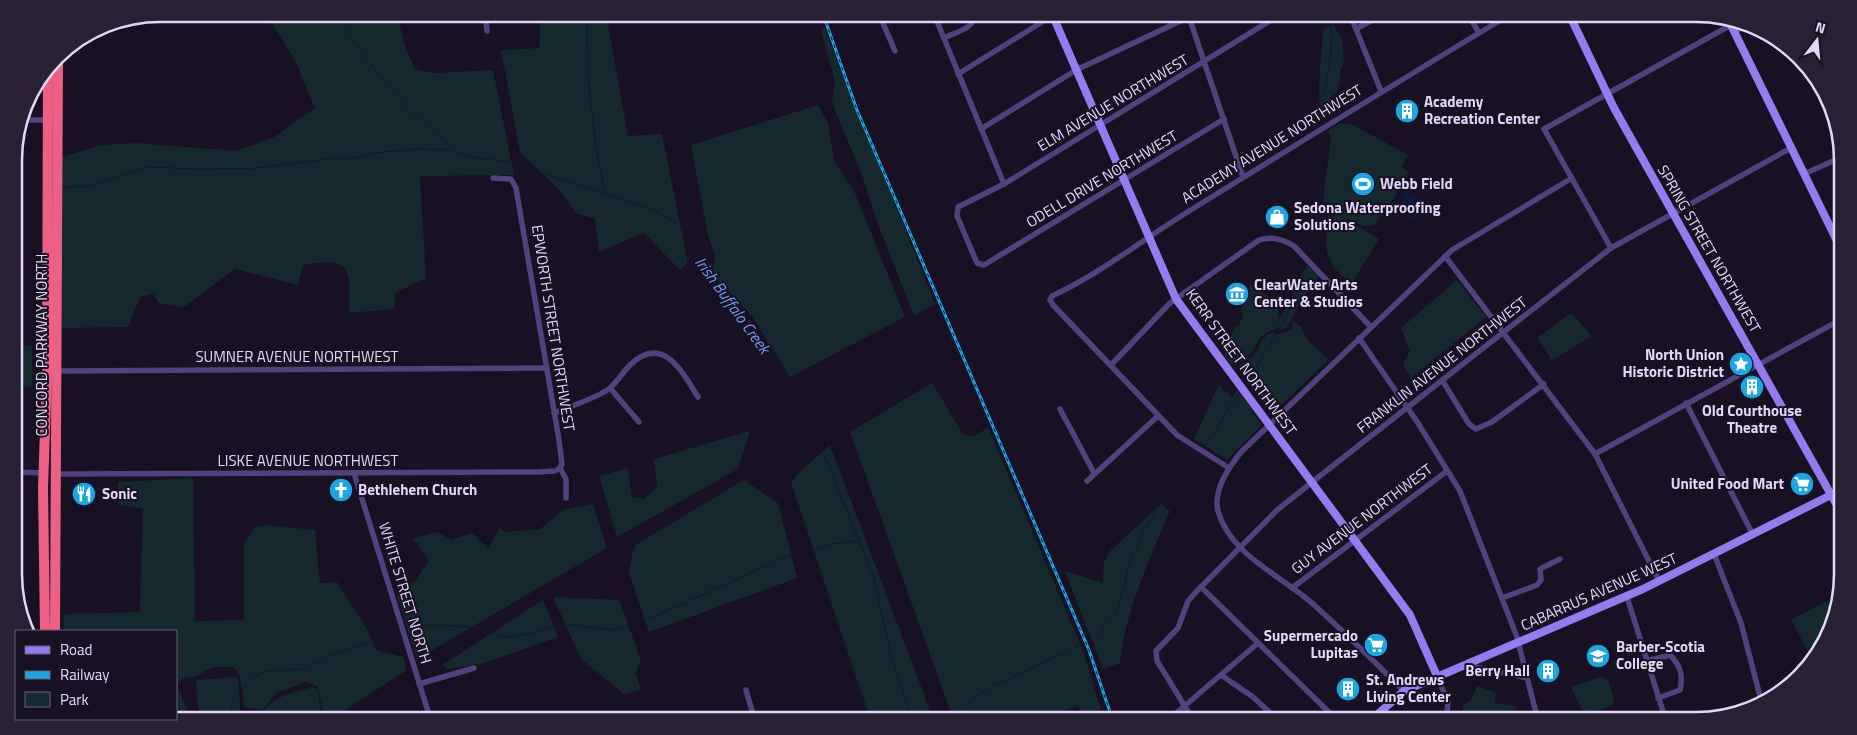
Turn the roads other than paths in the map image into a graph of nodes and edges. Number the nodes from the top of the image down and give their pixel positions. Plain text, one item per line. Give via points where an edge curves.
1 (486, 22) edge
2 (883, 22) edge
3 (937, 22) edge
4 (974, 22) edge
5 (1040, 22) edge
6 (1056, 22) edge
7 (1174, 22) edge
8 (1191, 22) edge
9 (1268, 22) edge
10 (1353, 22) edge
11 (1368, 22) edge
12 (1473, 22) edge
13 (1498, 22) edge
14 (1573, 22) edge
15 (1728, 26) edge
16 (1356, 28) junction
17 (1732, 28) edge
18 (487, 32) dead end
19 (1479, 33) junction
20 (944, 38) junction
21 (895, 51) dead end
22 (1205, 62) junction
23 (57, 70) edge
24 (1076, 70) junction
25 (958, 74) junction
26 (49, 79) edge
27 (1381, 91) junction
28 (1607, 94) junction
29 (1224, 119) junction
30 (29, 120) edge
31 (52, 120) junction
32 (1101, 125) junction
33 (981, 129) junction
34 (1791, 148) junction
35 (1834, 160) edge
36 (1804, 174) junction
37 (1243, 177) junction
38 (494, 178) dead end
39 (1572, 178) junction
40 (1125, 181) junction
41 (1004, 184) junction
42 (956, 210) joint
43 (1672, 214) junction
44 (1834, 235) edge
45 (1149, 236) junction
46 (1612, 248) junction
47 (1446, 256) junction
48 (1176, 299) junction
49 (1834, 323) edge
50 (1371, 327) junction
51 (1502, 334) junction
52 (1359, 338) junction
53 (1759, 364) junction
54 (1111, 365) junction
55 (547, 368) junction
56 (52, 371) junction
57 (1442, 380) junction
58 (1544, 384) junction
59 (610, 388) junction
60 (698, 397) dead end
61 (1686, 404) junction
62 (1407, 407) junction
63 (1060, 409) dead end
64 (554, 413) junction
65 (1158, 416) junction
66 (639, 422) dead end
67 (1270, 424) junction
68 (46, 425) junction
69 (1594, 454) junction
70 (560, 468) junction
71 (1229, 468) junction
72 (1447, 471) junction
73 (22, 472) edge
74 (44, 473) junction
75 (354, 473) junction
76 (56, 474) junction
77 (1094, 474) junction
78 (1086, 481) dead end
79 (1312, 482) junction
80 (1834, 494) edge
81 (1831, 496) junction
82 (566, 498) dead end
83 (1834, 501) edge
84 (1753, 535) junction
85 (1356, 541) junction
86 (1240, 547) junction
87 (56, 549) junction
88 (1714, 554) junction
89 (1560, 559) dead end
90 (1659, 581) junction
91 (1201, 587) junction
92 (1292, 588) junction
93 (50, 597) junction
94 (1627, 597) junction
95 (1502, 598) junction
96 (45, 630) edge
97 (55, 630) edge
98 (1258, 643) junction
99 (1519, 643) junction
100 (1647, 661) junction
101 (1466, 664) junction
102 (474, 668) dead end
103 (1221, 675) junction
104 (1437, 676) junction
105 (1527, 678) junction
106 (419, 684) junction
107 (746, 690) dead end
108 (1404, 691) junction
109 (1760, 696) edge
110 (1658, 698) junction
111 (1185, 706) junction
112 (428, 712) edge
113 (752, 712) edge
114 (1178, 712) edge
115 (1189, 712) edge
116 (1269, 712) edge
117 (1329, 712) edge
118 (1380, 712) edge
119 (1448, 712) edge
120 (1536, 712) edge
121 (1663, 712) edge

1 - 18 street
2 - 21 street
3 - 20 street
4 - 20 street
5 - 25 street
6 - 24 street, KERR STREET NORTHWEST
7 - 24 street
8 - 22 street
9 - 22 street, ELM AVENUE NORTHWEST
10 - 16 street
11 - 16 street
12 - 19 street
13 - 19 street, ACADEMY AVENUE NORTHWEST
14 - 28 street, SPRING STREET NORTHWEST
15 - 28 street
16 - 27 street
17 - 34 street
19 - 27 street, ACADEMY AVENUE NORTHWEST
20 - 25 street
22 - 29 street
22 - 32 street, ELM AVENUE NORTHWEST
23 - 31 highway, CONCORD PARKWAY NORTH
24 - 32 street, KERR STREET NORTHWEST
24 - 33 street
25 - 33 street
26 - 31 highway, CONCORD PARKWAY NORTH
27 - 37 street, ACADEMY AVENUE NORTHWEST
28 - 39 street via 1544,129
28 - 43 street, SPRING STREET NORTHWEST
29 - 37 street
29 - 40 street, ODELL DRIVE NORTHWEST
30 - 31 street
31 - 56 highway, CONCORD PARKWAY NORTH
32 - 40 street, KERR STREET NORTHWEST
32 - 41 street, ELM AVENUE NORTHWEST
33 - 41 street
34 - 36 street
34 - 43 street, FRANKLIN AVENUE NORTHWEST
35 - 36 street
36 - 44 street
37 - 45 street, ACADEMY AVENUE NORTHWEST
38 - 55 street, EPWORTH STREET NORTHWEST via 506,178 515,183
39 - 46 street
39 - 47 street via 1459,244
40 - 42 street, ODELL DRIVE NORTHWEST via 984,265 977,263
40 - 45 street, KERR STREET NORTHWEST
41 - 42 street, ELM AVENUE NORTHWEST
43 - 46 street, FRANKLIN AVENUE NORTHWEST
43 - 53 street, SPRING STREET NORTHWEST
45 - 48 street, KERR STREET NORTHWEST
45 - 54 street, ACADEMY AVENUE NORTHWEST via 1098,273 1052,296 1050,300
46 - 51 street, FRANKLIN AVENUE NORTHWEST
47 - 50 street
47 - 51 street
48 - 50 street via 1258,240 1280,239 1294,246
48 - 54 street
48 - 67 street, KERR STREET NORTHWEST
49 - 53 street
50 - 52 street
51 - 57 street, FRANKLIN AVENUE NORTHWEST
51 - 58 street
52 - 62 street
52 - 67 street
53 - 61 street
53 - 81 street, SPRING STREET NORTHWEST
54 - 65 street
55 - 56 street, SUMNER AVENUE NORTHWEST
55 - 64 street, EPWORTH STREET NORTHWEST
56 - 68 highway, CONCORD PARKWAY NORTH
56 - 76 highway, CONCORD PARKWAY NORTH
57 - 58 street via 1469,424 1476,428 1492,422
57 - 62 street, FRANKLIN AVENUE NORTHWEST
58 - 69 street
59 - 60 street via 637,359 654,354 676,362
59 - 64 street
59 - 66 street
61 - 69 street
61 - 84 street
62 - 72 street
62 - 79 street, FRANKLIN AVENUE NORTHWEST
63 - 77 street
64 - 70 street, EPWORTH STREET NORTHWEST
65 - 71 street via 1177,435
65 - 77 street
67 - 71 street
67 - 79 street, KERR STREET NORTHWEST
68 - 74 highway, CONCORD PARKWAY NORTH
68 - 76 highway via 50,435 51,470
69 - 90 street
70 - 75 street, LISKE AVENUE NORTHWEST via 549,471
70 - 82 street, EPWORTH STREET NORTHWEST via 566,479
71 - 86 street via 1219,490 1218,511
72 - 85 street, GUY AVENUE NORTHWEST
72 - 95 street via 1467,505
73 - 74 street
74 - 87 highway via 50,484
74 - 93 highway, CONCORD PARKWAY NORTH
75 - 76 street, LISKE AVENUE NORTHWEST
75 - 106 street, WHITE STREET NORTH
76 - 87 highway, CONCORD PARKWAY NORTH
77 - 78 street
79 - 85 street, KERR STREET NORTHWEST
79 - 86 street, FRANKLIN AVENUE NORTHWEST via 1276,511
80 - 81 street, CABARRUS AVENUE WEST
81 - 83 street, SPRING STREET NORTHWEST
81 - 84 street, CABARRUS AVENUE WEST
84 - 88 street, CABARRUS AVENUE WEST
85 - 92 street, GUY AVENUE NORTHWEST
85 - 104 street, KERR STREET NORTHWEST via 1410,615
86 - 91 street, FRANKLIN AVENUE NORTHWEST
86 - 92 street
87 - 93 highway, CONCORD PARKWAY NORTH
88 - 90 street, CABARRUS AVENUE WEST
88 - 109 street via 1741,623
89 - 95 street via 1540,569 1541,580 1537,585
90 - 94 street, CABARRUS AVENUE WEST
91 - 98 street
91 - 111 street, FRANKLIN AVENUE NORTHWEST via 1188,601 1178,628 1164,640 1155,654
92 - 108 street
93 - 96 highway, CONCORD PARKWAY NORTH
93 - 97 highway, CONCORD PARKWAY NORTH
94 - 99 street, CABARRUS AVENUE WEST
94 - 100 street
95 - 99 street
98 - 103 street
98 - 117 street
99 - 101 street, CABARRUS AVENUE WEST
99 - 105 street
100 - 110 street
100 - 110 street via 1670,655 1677,662 1683,678 1680,690
101 - 104 street, CABARRUS AVENUE WEST
101 - 105 street
102 - 106 street
103 - 111 street
103 - 116 street
104 - 108 street, CABARRUS AVENUE WEST
104 - 119 street via 1449,706
105 - 120 street
106 - 112 street, WHITE STREET NORTH
107 - 113 street
108 - 118 street, CABARRUS AVENUE WEST
110 - 121 street
111 - 114 street
111 - 115 street

